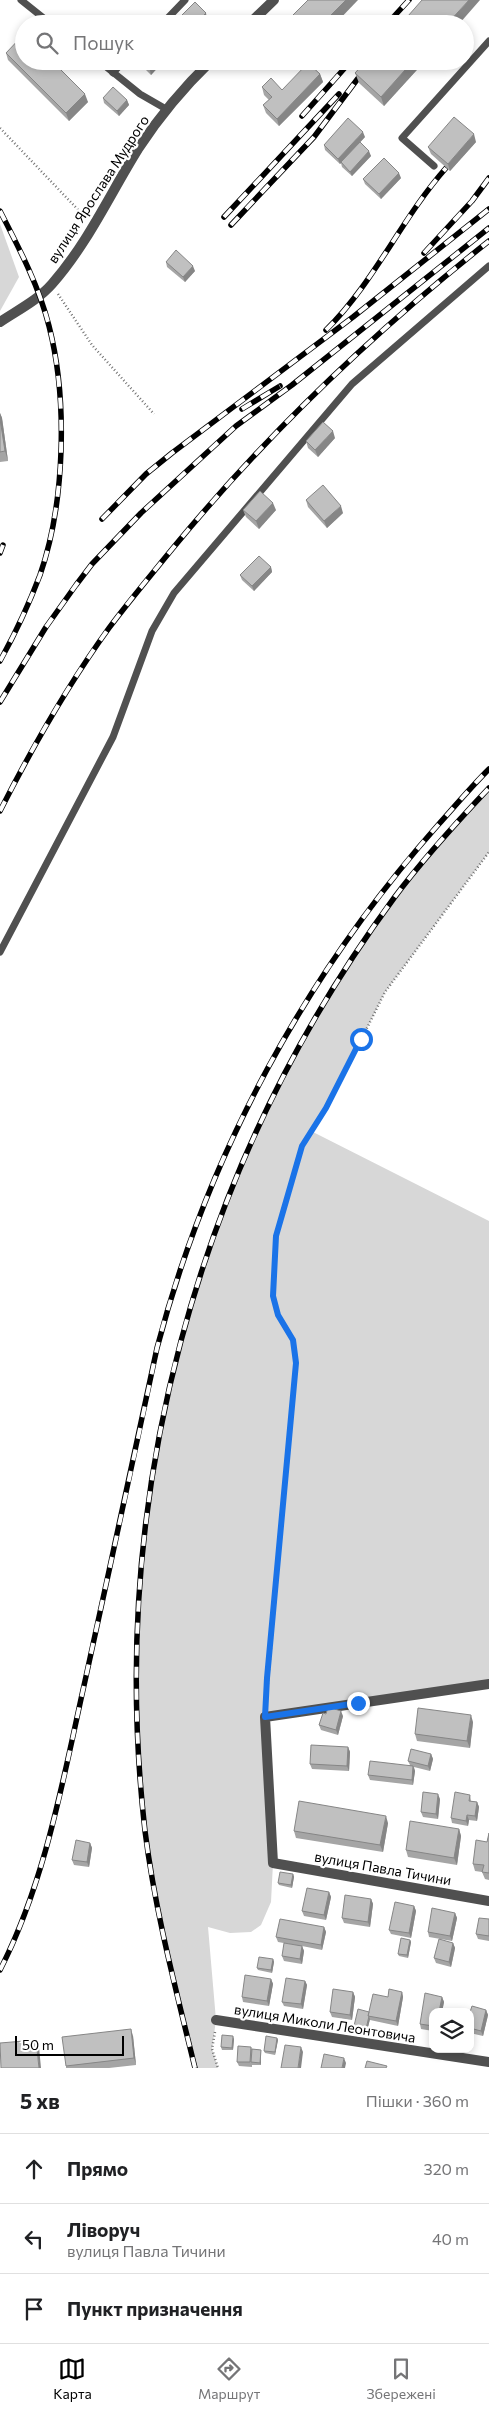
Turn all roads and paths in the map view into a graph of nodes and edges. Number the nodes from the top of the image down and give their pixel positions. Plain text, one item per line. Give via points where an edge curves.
1 (21, 0) edge
2 (185, 0) edge
3 (274, 0) edge
4 (40, 15) edge
5 (171, 15) edge
6 (258, 15) edge
7 (489, 41) edge
8 (474, 58) edge
9 (110, 70) edge
10 (202, 70) edge
11 (463, 70) edge
12 (113, 72) joint
13 (166, 109) junction
14 (0, 128) edge
15 (434, 166) dead end
16 (94, 226) junction
17 (489, 266) edge
18 (51, 285) junction
19 (0, 322) edge
20 (154, 414) dead end
21 (489, 852) edge
22 (0, 952) edge
23 (489, 1684) edge
24 (265, 1717) junction
25 (489, 1901) edge
26 (216, 2020) joint
27 (489, 2062) edge
28 (218, 2068) edge

1 - 4 lane
2 - 5 lane
3 - 6 street
7 - 8 lane
9 - 12 lane
10 - 13 street, вулиця Ярослава Мудрого
11 - 15 lane via 402,138
12 - 13 lane via 140,94
13 - 16 street, вулиця Ярослава Мудрого
14 - 16 path
16 - 18 street, вулиця Ярослава Мудрого
17 - 22 lane via 352,384 174,593 152,631 113,737
18 - 19 street, вулиця Ярослава Мудрого
18 - 20 path via 92,345
21 - 24 path via 385,992 337,1088 302,1146 284,1205 276,1236 273,1296 278,1315 293,1340 296,1363
23 - 24 street
24 - 25 street, вулиця Павла Тичини via 273,1863
26 - 27 street, вулиця Миколи Леонтовича
26 - 28 path via 212,2049

